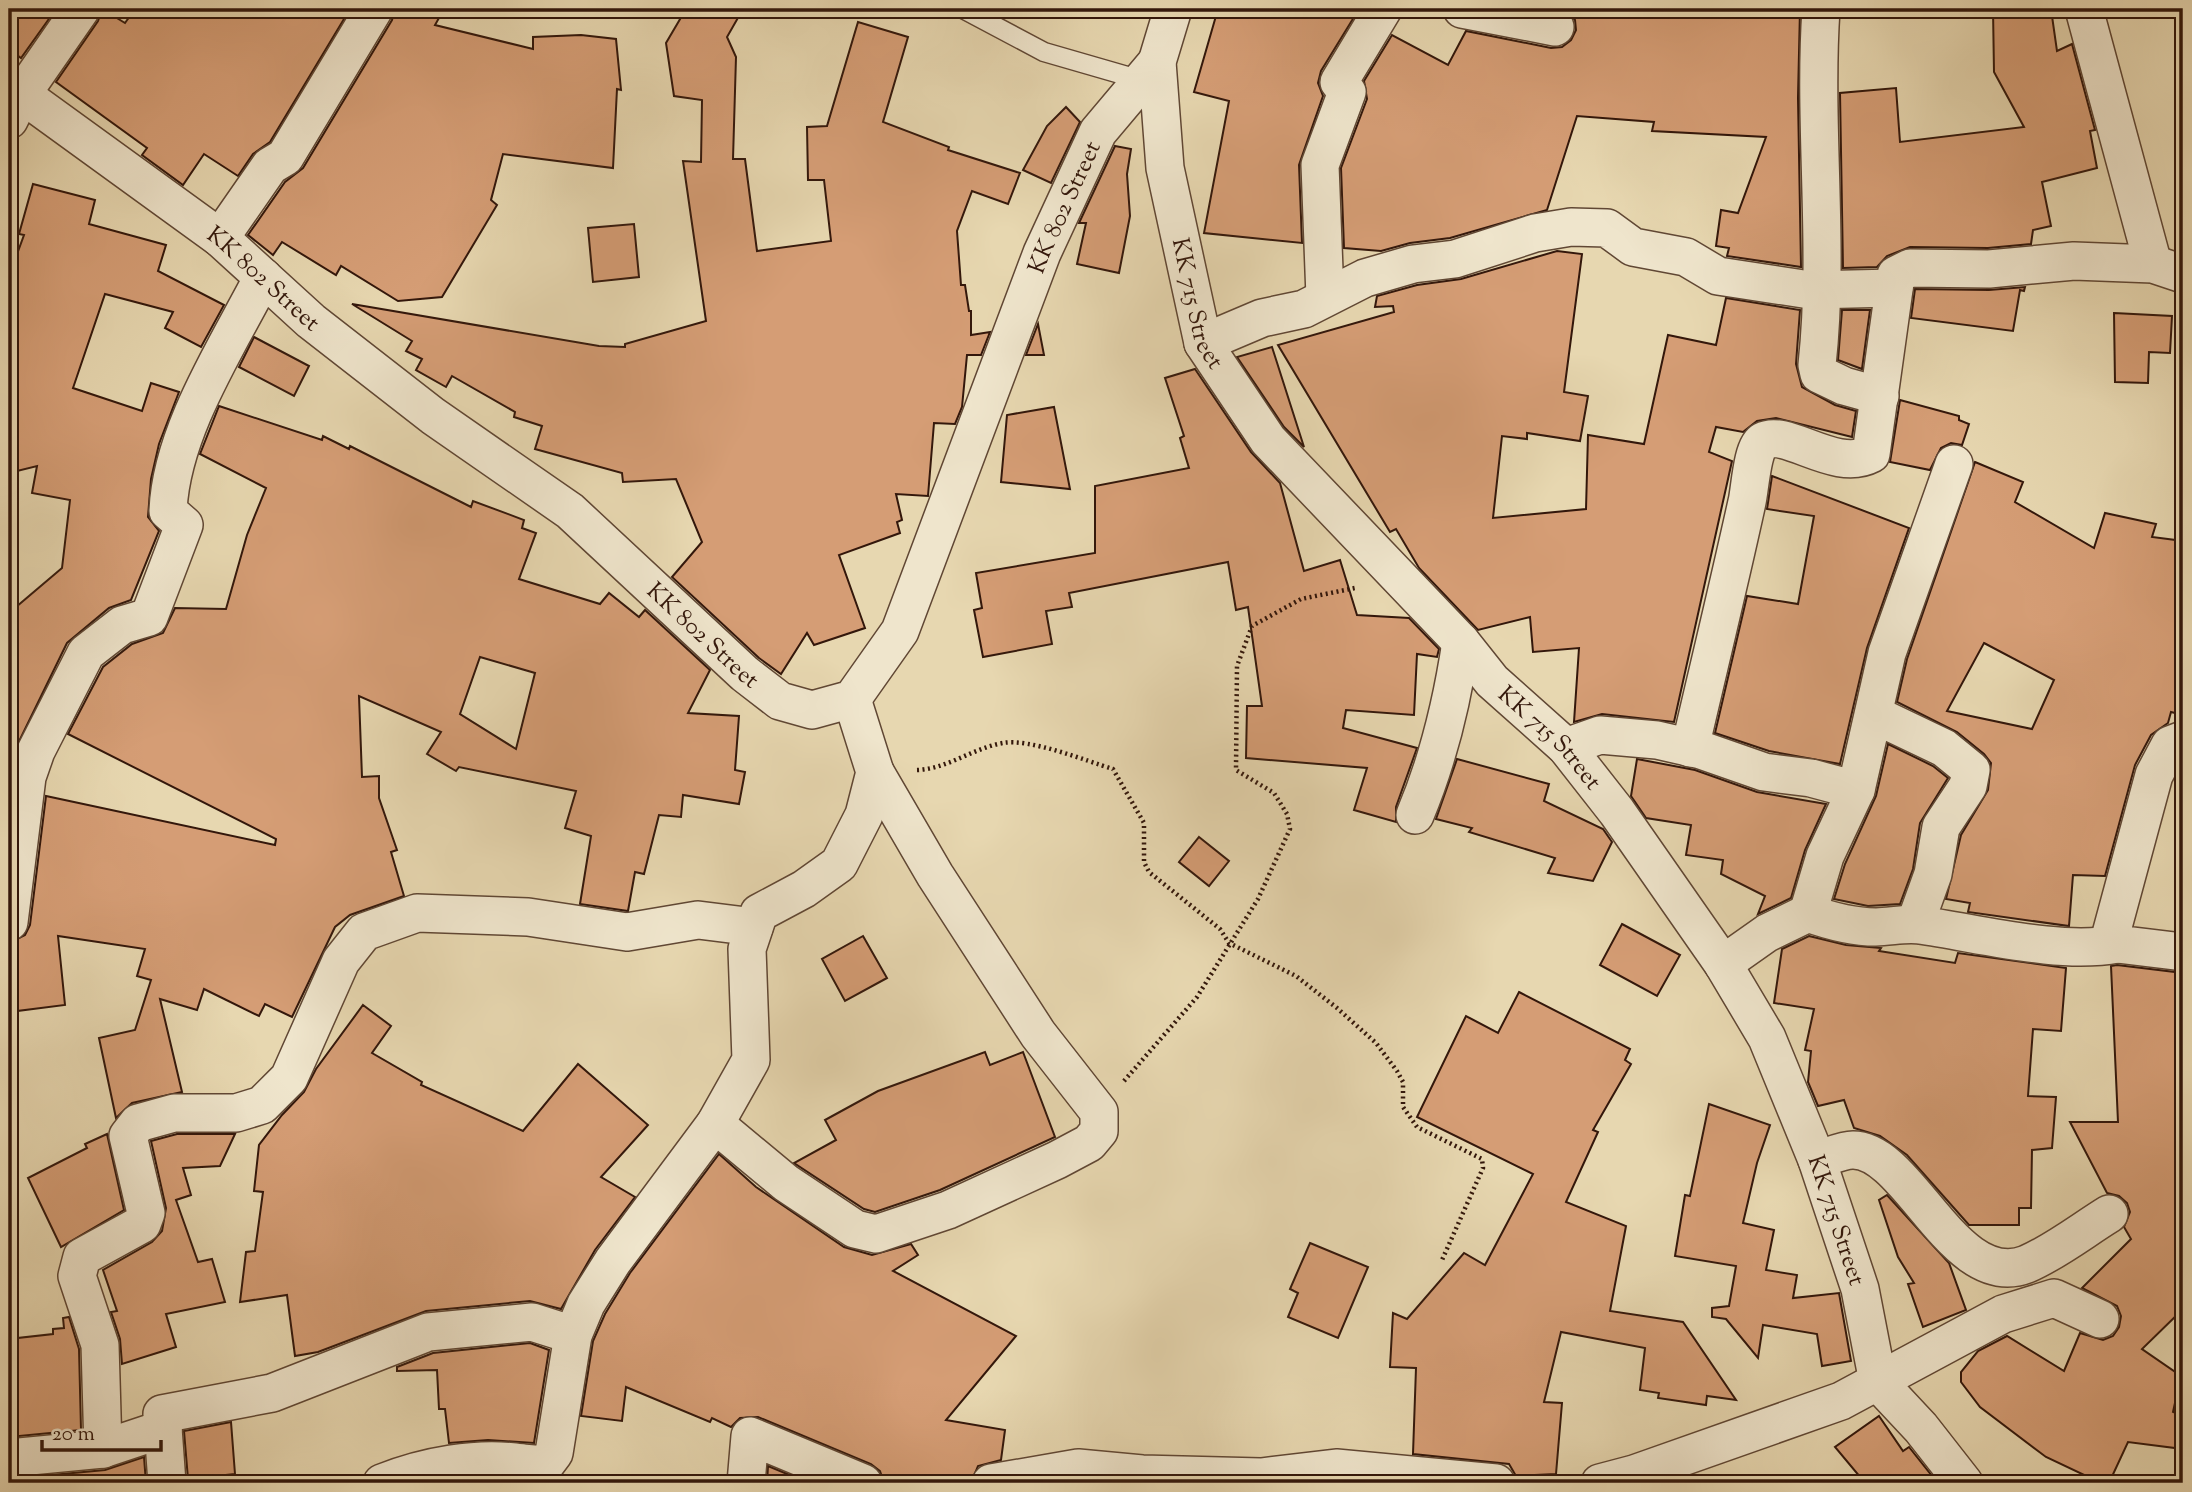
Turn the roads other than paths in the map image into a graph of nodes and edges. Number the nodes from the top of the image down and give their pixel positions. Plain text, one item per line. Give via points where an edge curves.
1 (81, 9) edge
2 (374, 9) edge
3 (963, 9) edge
4 (1173, 9) edge
5 (1383, 9) edge
6 (1462, 9) edge
7 (1821, 9) edge
8 (2084, 9) edge
9 (1555, 27) dead end
10 (1149, 71) junction
11 (13, 100) edge
12 (220, 238) junction
13 (2168, 269) edge
14 (263, 277) junction
15 (1894, 288) junction
16 (1821, 291) junction
17 (1325, 297) junction
18 (1203, 343) junction
19 (1880, 396) junction
20 (1954, 464) dead end
21 (1461, 642) junction
22 (852, 699) junction
23 (1875, 715) junction
24 (2183, 740) edge
25 (1566, 747) junction
26 (1690, 748) junction
27 (875, 772) junction
28 (1856, 790) junction
29 (1415, 815) dead end
30 (1808, 913) junction
31 (9, 922) edge
32 (1916, 924) junction
33 (754, 927) junction
34 (2117, 944) junction
35 (2183, 952) edge
36 (1723, 964) junction
37 (715, 1124) junction
38 (1817, 1160) junction
39 (2109, 1214) dead end
40 (2100, 1319) dead end
41 (573, 1335) junction
42 (1878, 1382) junction
43 (163, 1429) junction
44 (103, 1449) junction
45 (9, 1458) edge
46 (523, 1473) edge
47 (167, 1483) edge
48 (382, 1483) edge
49 (746, 1483) edge
50 (863, 1483) edge
51 (991, 1483) edge
52 (1496, 1483) edge
53 (1600, 1483) edge
54 (1964, 1483) edge

1 - 11 street
2 - 12 street via 285,157 270,166
3 - 10 lane via 1044,52
4 - 10 street, KK 715 Street
5 - 17 street via 1339,82 1347,92 1320,165
6 - 9 street
7 - 16 street via 1816,73
8 - 13 street
10 - 18 street, KK 715 Street
10 - 22 street, KK 802 Street via 1098,132 1042,253 900,631
11 - 12 street, KK 802 Street
12 - 14 street, KK 802 Street
13 - 15 street via 2074,261 1989,269 1910,268 1896,275
14 - 22 street, KK 802 Street via 432,416 570,511 780,701 812,710
14 - 31 street via 193,415 169,481 168,511 184,525 149,617 122,625 86,653 36,751 27,776
15 - 16 street
15 - 19 street
16 - 17 street via 1718,276 1686,257 1633,247 1607,228 1571,227 1535,233 1455,259 1413,264 1365,278
16 - 19 street via 1819,374
17 - 18 street via 1304,309 1262,318
18 - 21 street, KK 715 Street via 1268,440
19 - 26 street via 1871,454 1862,459 1833,457 1774,439 1757,448
20 - 23 street via 1887,653
21 - 25 street, KK 715 Street via 1492,681
21 - 29 street via 1451,710
22 - 27 street
23 - 28 street
23 - 32 street via 1944,748 1971,770 1968,786 1941,827 1933,874
24 - 34 street via 2170,745 2154,775 2111,934
25 - 26 street via 1600,735
25 - 36 street, KK 715 Street
26 - 28 street via 1764,772
27 - 33 street via 864,815 839,864 759,913
27 - 37 street via 1038,1034 1100,1112 1100,1131 1089,1143 948,1210 876,1234 855,1229 786,1183
28 - 30 street via 1825,856
30 - 32 street via 1839,924
30 - 36 street via 1767,933
32 - 34 street via 2096,948
33 - 37 street via 747,949 751,1059
33 - 44 street via 698,920 627,932 528,916 417,913 364,932 341,961 289,1078 262,1105 236,1114 174,1113 138,1123 128,1136 146,1213 142,1224 82,1257 77,1276 100,1345
34 - 35 street
36 - 38 street, KK 715 Street via 1767,1038
37 - 41 street via 612,1261
38 - 39 street via 1854,1150 1877,1159 1900,1177 1973,1257 1998,1266 2025,1265
38 - 42 street, KK 715 Street via 1860,1289
40 - 42 street via 2054,1298 2003,1314
41 - 43 street via 532,1322 428,1332 272,1393 162,1414
41 - 46 street via 554,1454 545,1465
42 - 53 street via 1841,1401
42 - 54 street
43 - 44 street
43 - 47 street
44 - 45 street
46 - 48 street via 492,1458
49 - 50 street via 750,1436
51 - 52 street via 1077,1468 1142,1475 1261,1477 1336,1468

